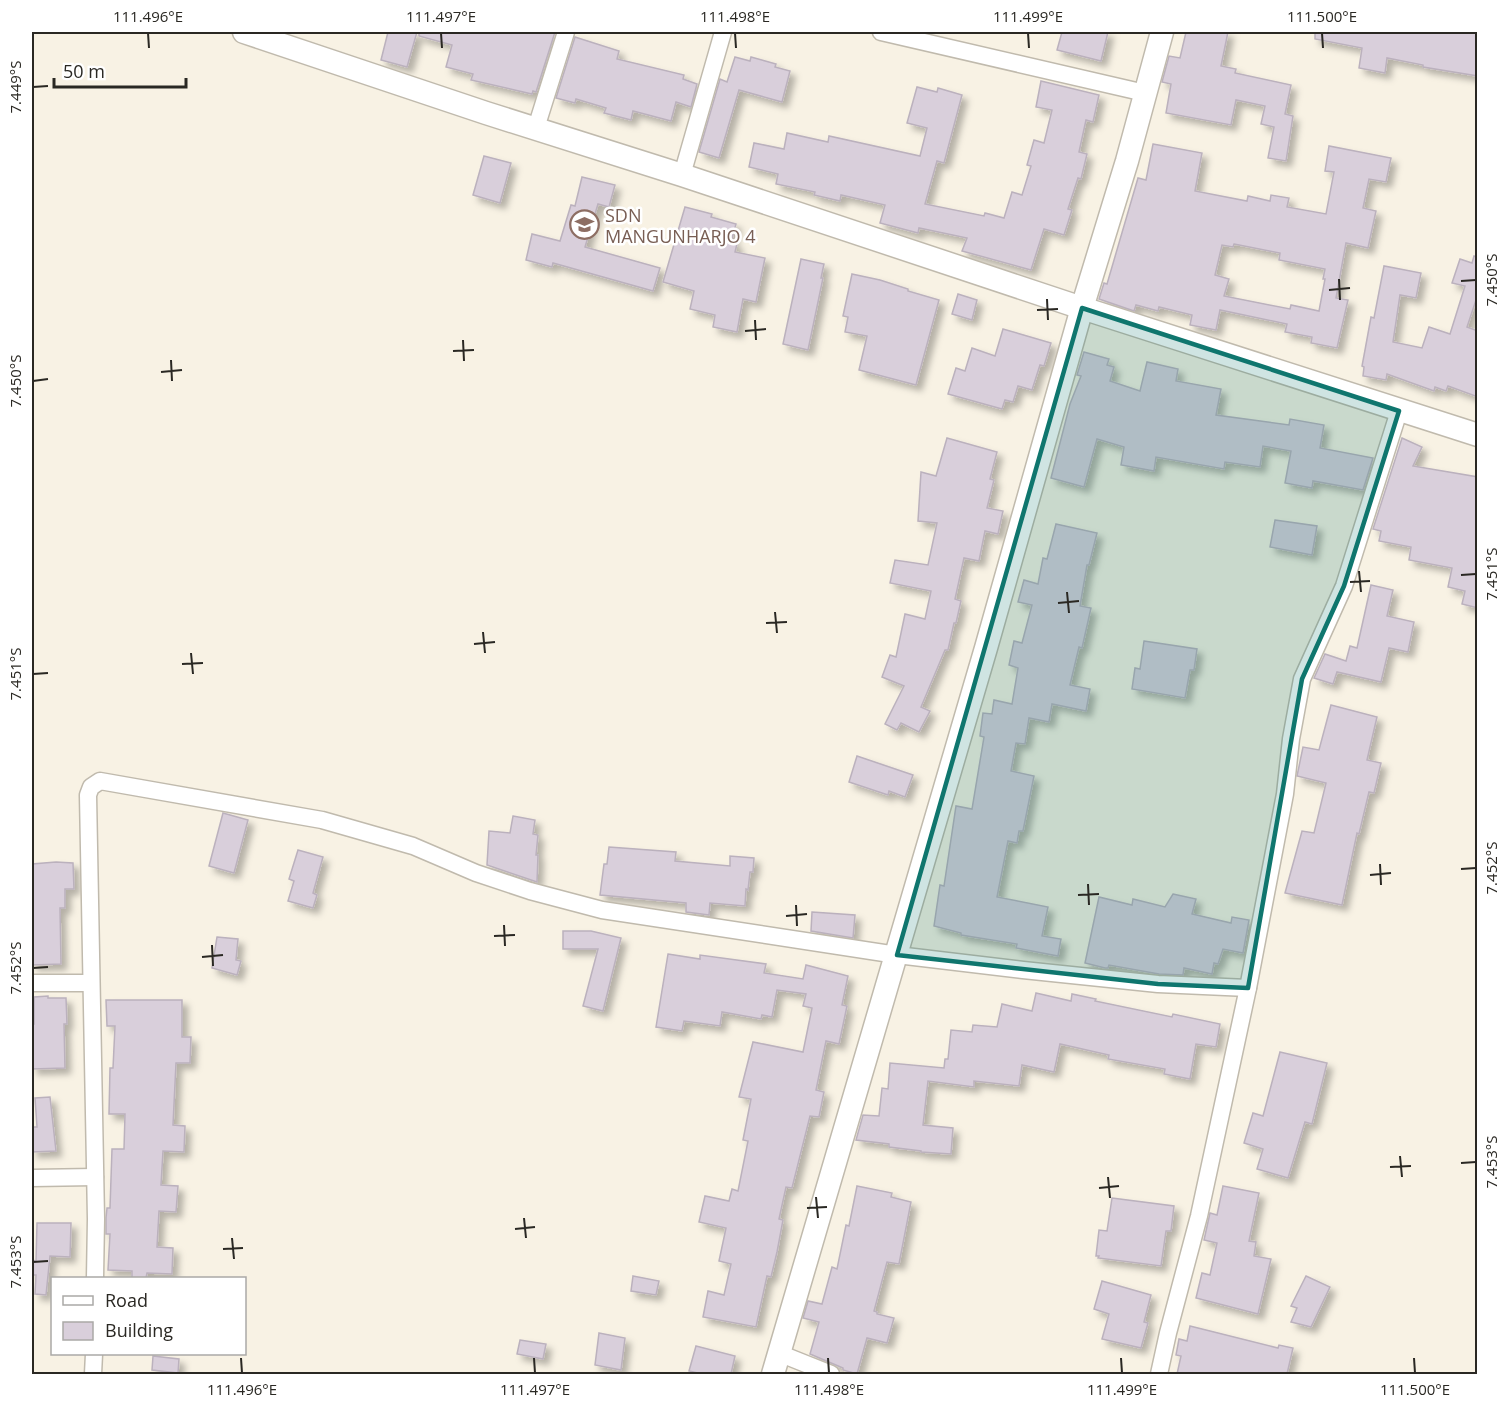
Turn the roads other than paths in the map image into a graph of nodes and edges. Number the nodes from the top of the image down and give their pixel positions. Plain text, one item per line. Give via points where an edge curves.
1 (244, 32) edge
2 (566, 32) edge
3 (723, 32) edge
4 (881, 32) edge
5 (1162, 32) edge
6 (268, 35) edge
7 (1145, 93) junction
8 (536, 128) junction
9 (682, 175) junction
10 (1082, 308) junction
11 (1399, 411) junction
12 (1478, 435) edge
13 (897, 955) junction
14 (32, 983) edge
15 (91, 983) junction
16 (1248, 988) junction
17 (95, 1177) junction
18 (32, 1178) edge
19 (95, 1277) edge
20 (94, 1355) edge
21 (777, 1364) edge
22 (93, 1374) edge
23 (831, 1374) edge
24 (1159, 1374) edge

1 - 6 street
2 - 8 street
3 - 9 street
4 - 7 street
5 - 7 street
6 - 8 street
7 - 10 street
8 - 9 street
9 - 10 street
10 - 11 street
10 - 13 street
11 - 12 street
11 - 16 street via 1344,586 1302,679 1285,794
13 - 15 street via 602,910 487,877 413,846 322,820 100,781 88,795
13 - 16 street via 1158,984
13 - 21 street
14 - 15 street
15 - 17 street
16 - 24 street via 1199,1216
17 - 18 street
17 - 19 street
20 - 22 street
21 - 23 street

